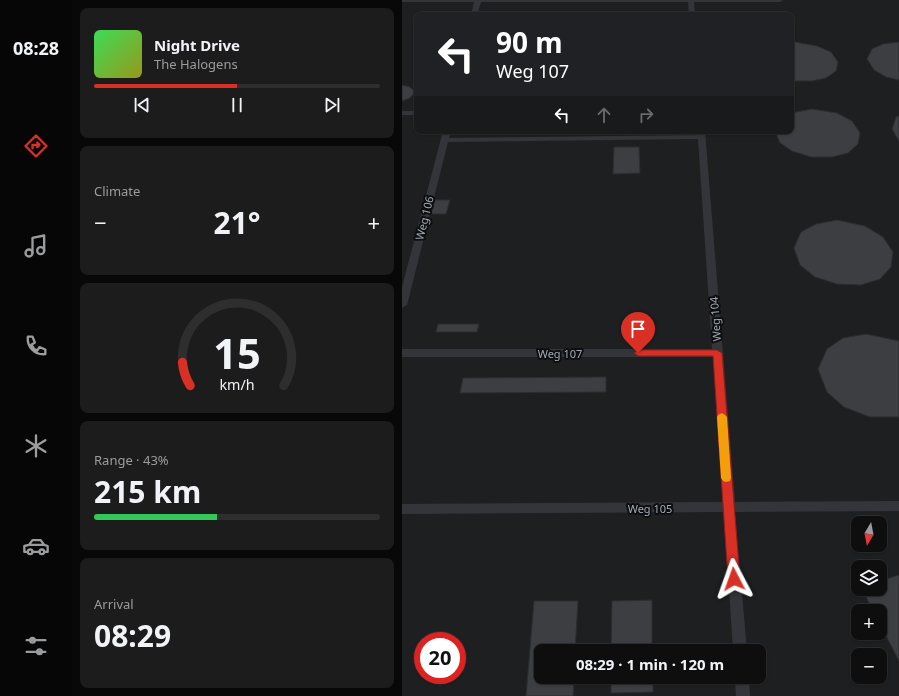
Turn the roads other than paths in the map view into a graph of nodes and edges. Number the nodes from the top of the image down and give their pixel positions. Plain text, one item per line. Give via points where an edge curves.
1 (402, 0) edge
2 (478, 0) edge
3 (780, 0) edge
4 (691, 1) edge
5 (475, 12) edge
6 (692, 12) edge
7 (402, 113) edge
8 (414, 113) edge
9 (701, 134) edge
10 (445, 135) edge
11 (402, 304) edge
12 (402, 353) edge
13 (717, 353) junction
14 (899, 506) edge
15 (728, 507) junction
16 (402, 509) edge
17 (739, 644) edge
18 (742, 684) edge
19 (743, 696) edge

1 - 2 lane
2 - 4 lane
2 - 5 lane
3 - 4 lane
4 - 6 lane
7 - 8 lane
9 - 10 lane
9 - 13 lane, Weg 104
10 - 11 lane, Weg 106
12 - 13 lane, Weg 107
13 - 15 lane, Weg 104
14 - 15 lane, Weg 105
15 - 16 lane, Weg 105
15 - 17 lane, Weg 104
18 - 19 lane

